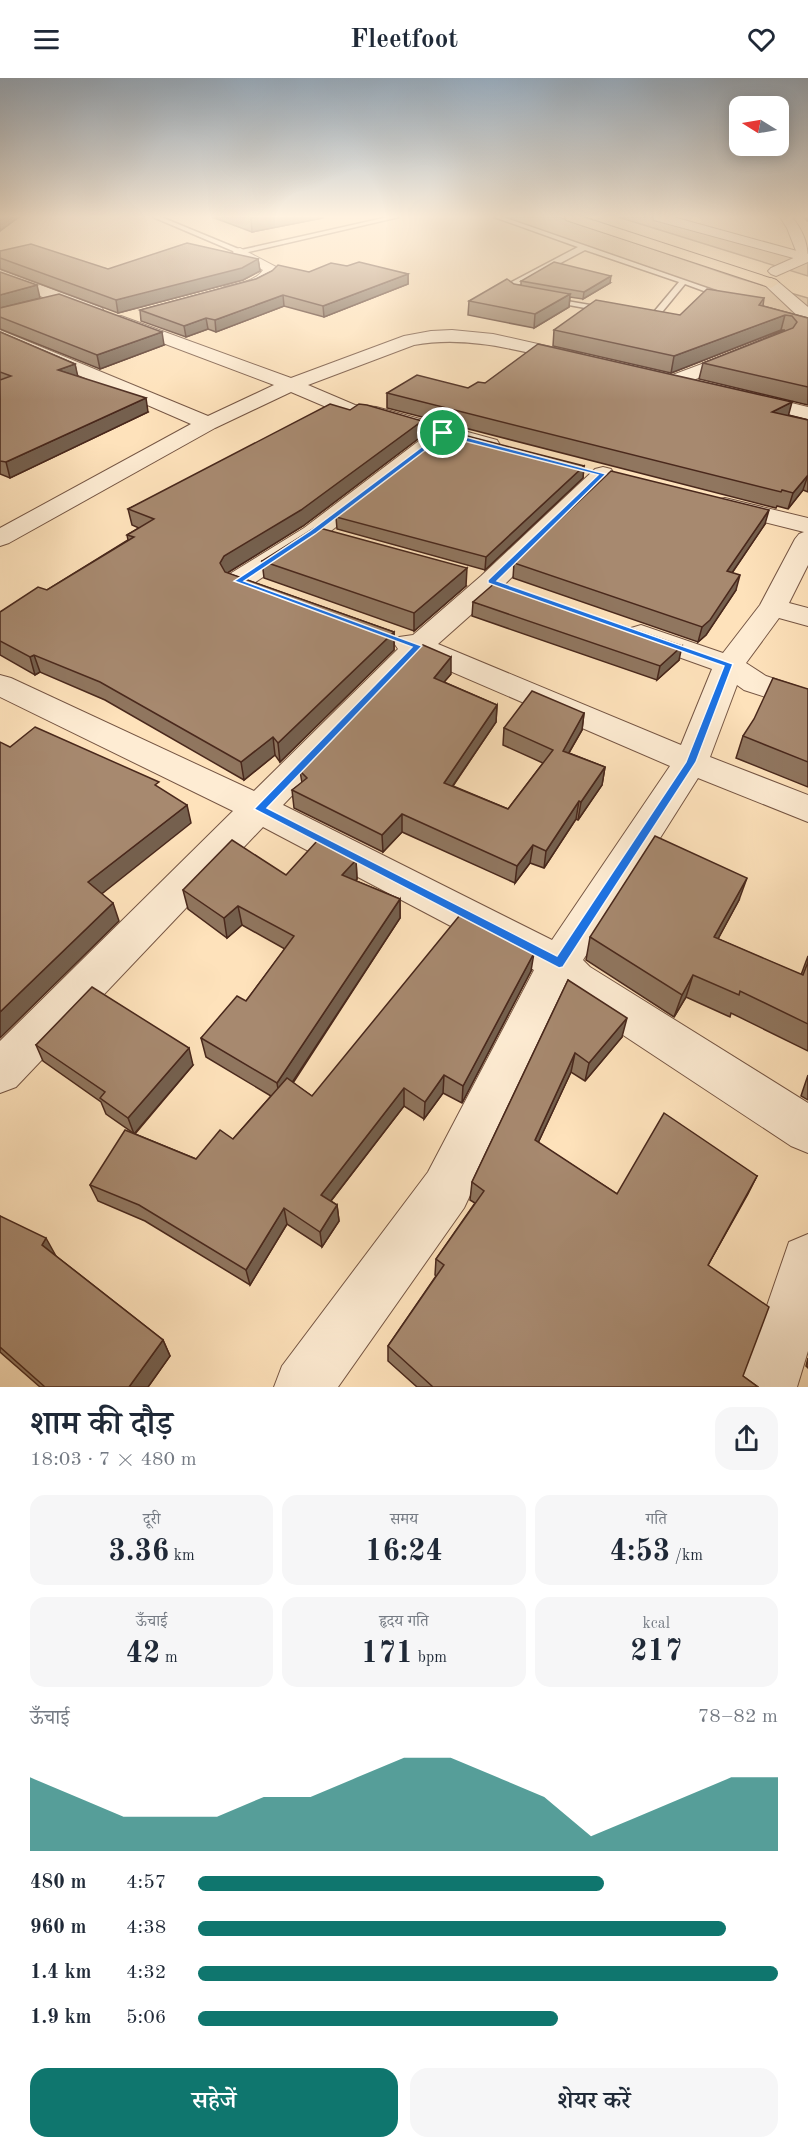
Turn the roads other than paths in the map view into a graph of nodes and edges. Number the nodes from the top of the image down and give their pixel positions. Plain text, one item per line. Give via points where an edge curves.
1 (8, 278) edge
2 (266, 278) edge
3 (528, 278) edge
4 (669, 278) edge
5 (774, 278) edge
6 (682, 283) junction
7 (216, 294) edge
8 (527, 295) edge
9 (538, 297) edge
10 (64, 299) junction
11 (739, 300) edge
12 (32, 307) edge
13 (616, 312) edge
14 (139, 314) edge
15 (628, 314) edge
16 (802, 317) edge
17 (117, 320) junction
18 (808, 322) edge
19 (0, 335) edge
20 (760, 346) edge
21 (596, 363) edge
22 (652, 376) edge
23 (674, 381) junction
24 (291, 385) junction
25 (708, 389) edge
26 (730, 394) edge
27 (808, 413) edge
28 (208, 424) junction
29 (443, 433) junction
30 (511, 451) edge
31 (603, 474) dead end
32 (705, 500) edge
33 (808, 526) edge
34 (312, 533) junction
35 (0, 538) edge
36 (808, 538) edge
37 (346, 542) edge
38 (458, 573) edge
39 (503, 586) junction
40 (272, 593) edge
41 (790, 612) edge
42 (616, 625) edge
43 (384, 634) edge
44 (418, 646) junction
45 (729, 664) junction
46 (0, 685) edge
47 (808, 701) edge
48 (691, 762) junction
49 (260, 809) junction
50 (808, 809) edge
51 (559, 963) junction
52 (0, 1072) edge
53 (808, 1130) edge
54 (808, 1261) edge
55 (303, 1387) edge
56 (768, 1387) edge

1 - 10 street
2 - 7 street
3 - 8 lane via 510,288
4 - 6 lane
5 - 16 street
6 - 11 lane
6 - 15 lane via 655,315
9 - 13 lane
10 - 12 street
10 - 17 street
14 - 17 street
16 - 18 lane
17 - 24 street
19 - 28 street
20 - 23 street
21 - 24 street via 484,338 430,335 410,339
22 - 23 street
23 - 25 street
24 - 28 street
24 - 29 street via 352,411 369,411
26 - 27 street
28 - 35 street
29 - 30 street
29 - 34 street
31 - 39 street
32 - 33 street
34 - 37 street
34 - 40 street via 238,581
36 - 41 street
38 - 39 street
39 - 44 street
41 - 45 street
42 - 45 street
43 - 44 street
44 - 48 street
44 - 49 street
45 - 47 street via 755,683
45 - 48 street
46 - 49 street
48 - 50 street
48 - 51 street
49 - 51 street
49 - 52 street
51 - 53 street via 575,980
51 - 55 street via 446,1190
54 - 56 street

